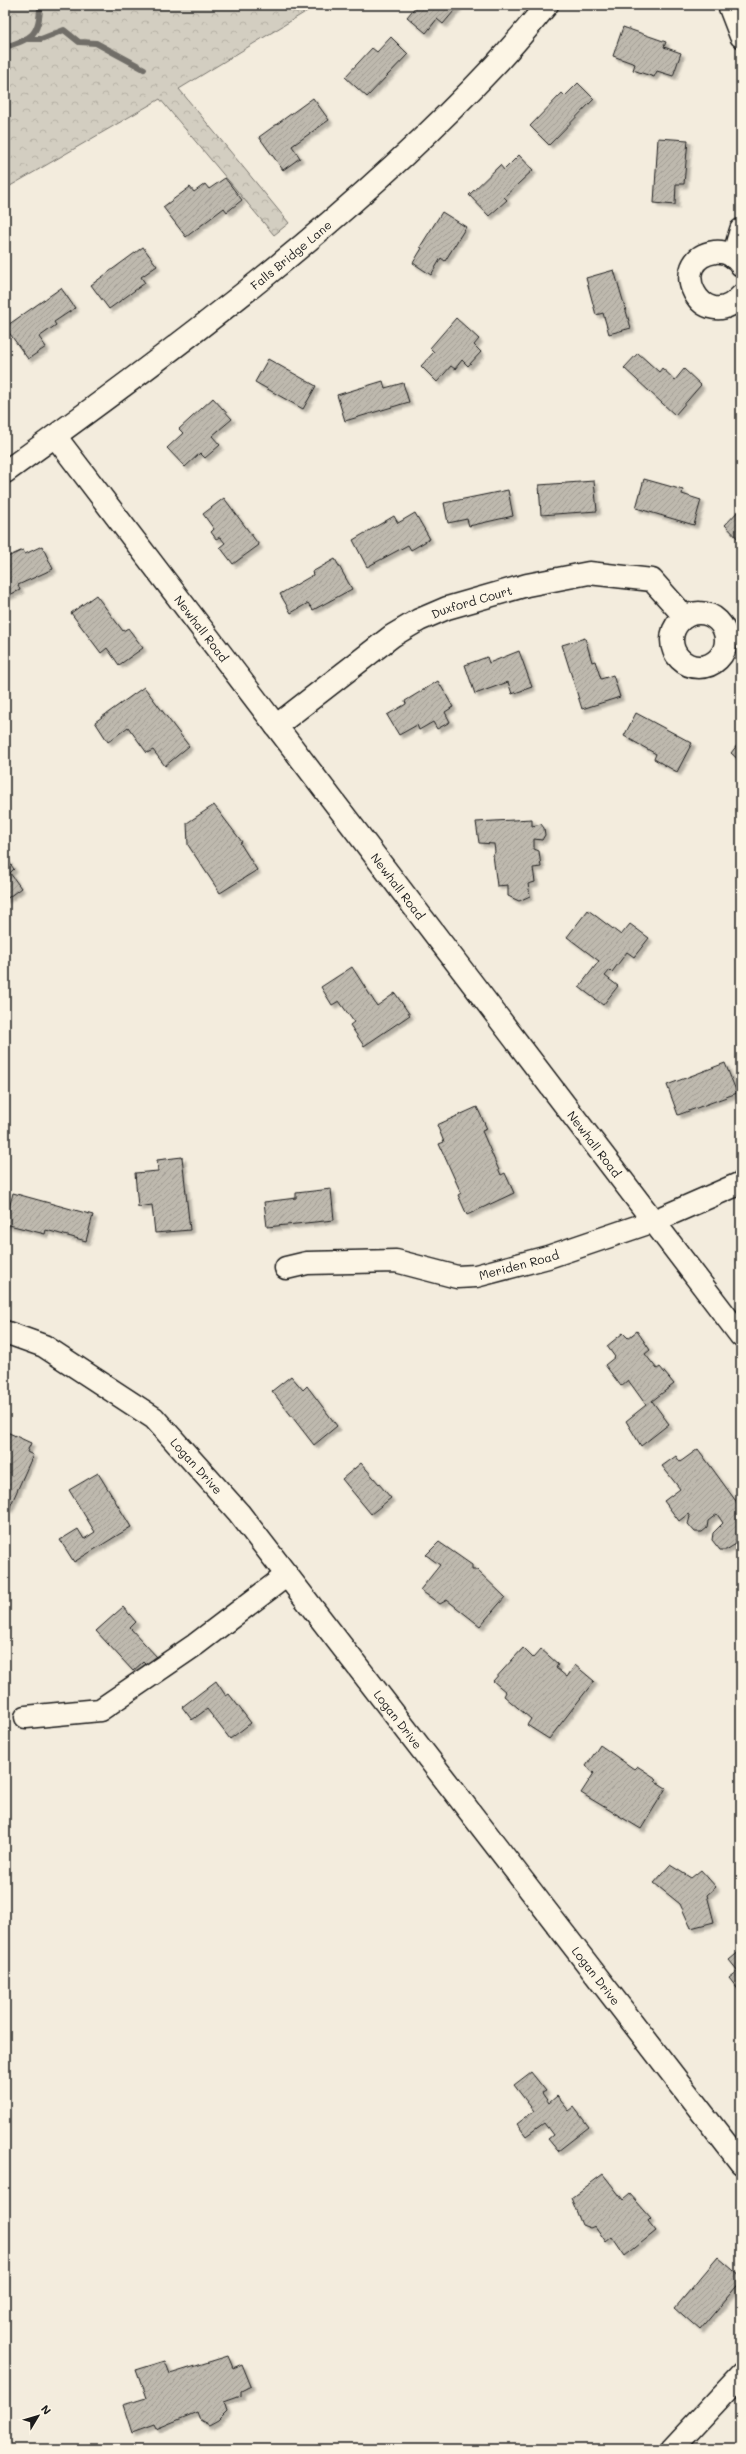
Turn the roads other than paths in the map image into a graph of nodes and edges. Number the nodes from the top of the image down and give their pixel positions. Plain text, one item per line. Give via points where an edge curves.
1 (547, 5) edge
2 (729, 5) edge
3 (741, 36) edge
4 (741, 230) edge
5 (737, 261) edge
6 (741, 296) edge
7 (55, 436) junction
8 (5, 472) edge
9 (685, 617) dead end
10 (276, 726) junction
11 (741, 1183) edge
12 (654, 1221) junction
13 (286, 1268) dead end
14 (5, 1332) edge
15 (741, 1336) edge
16 (287, 1575) junction
17 (26, 1717) dead end
18 (741, 2163) edge
19 (741, 2375) edge
20 (672, 2449) edge

1 - 7 street, Falls Bridge Lane via 495,65 384,174 231,304
2 - 3 street
4 - 5 street
5 - 6 street via 717,252 708,253 694,264 690,280 696,297 710,307 727,306
7 - 8 street, Falls Bridge Lane
7 - 10 street, Newhall Road
9 - 10 street, Duxford Court via 652,580 589,573 527,584 448,608 419,620 392,636
10 - 12 street, Newhall Road
11 - 12 street, Meriden Road
12 - 13 street, Meriden Road via 548,1257 476,1276 457,1277 396,1261 307,1263
12 - 15 street, Newhall Road
14 - 16 street, Logan Drive via 44,1346 154,1418 239,1513
16 - 17 street via 195,1644 100,1710
16 - 18 street, Logan Drive
19 - 20 street

